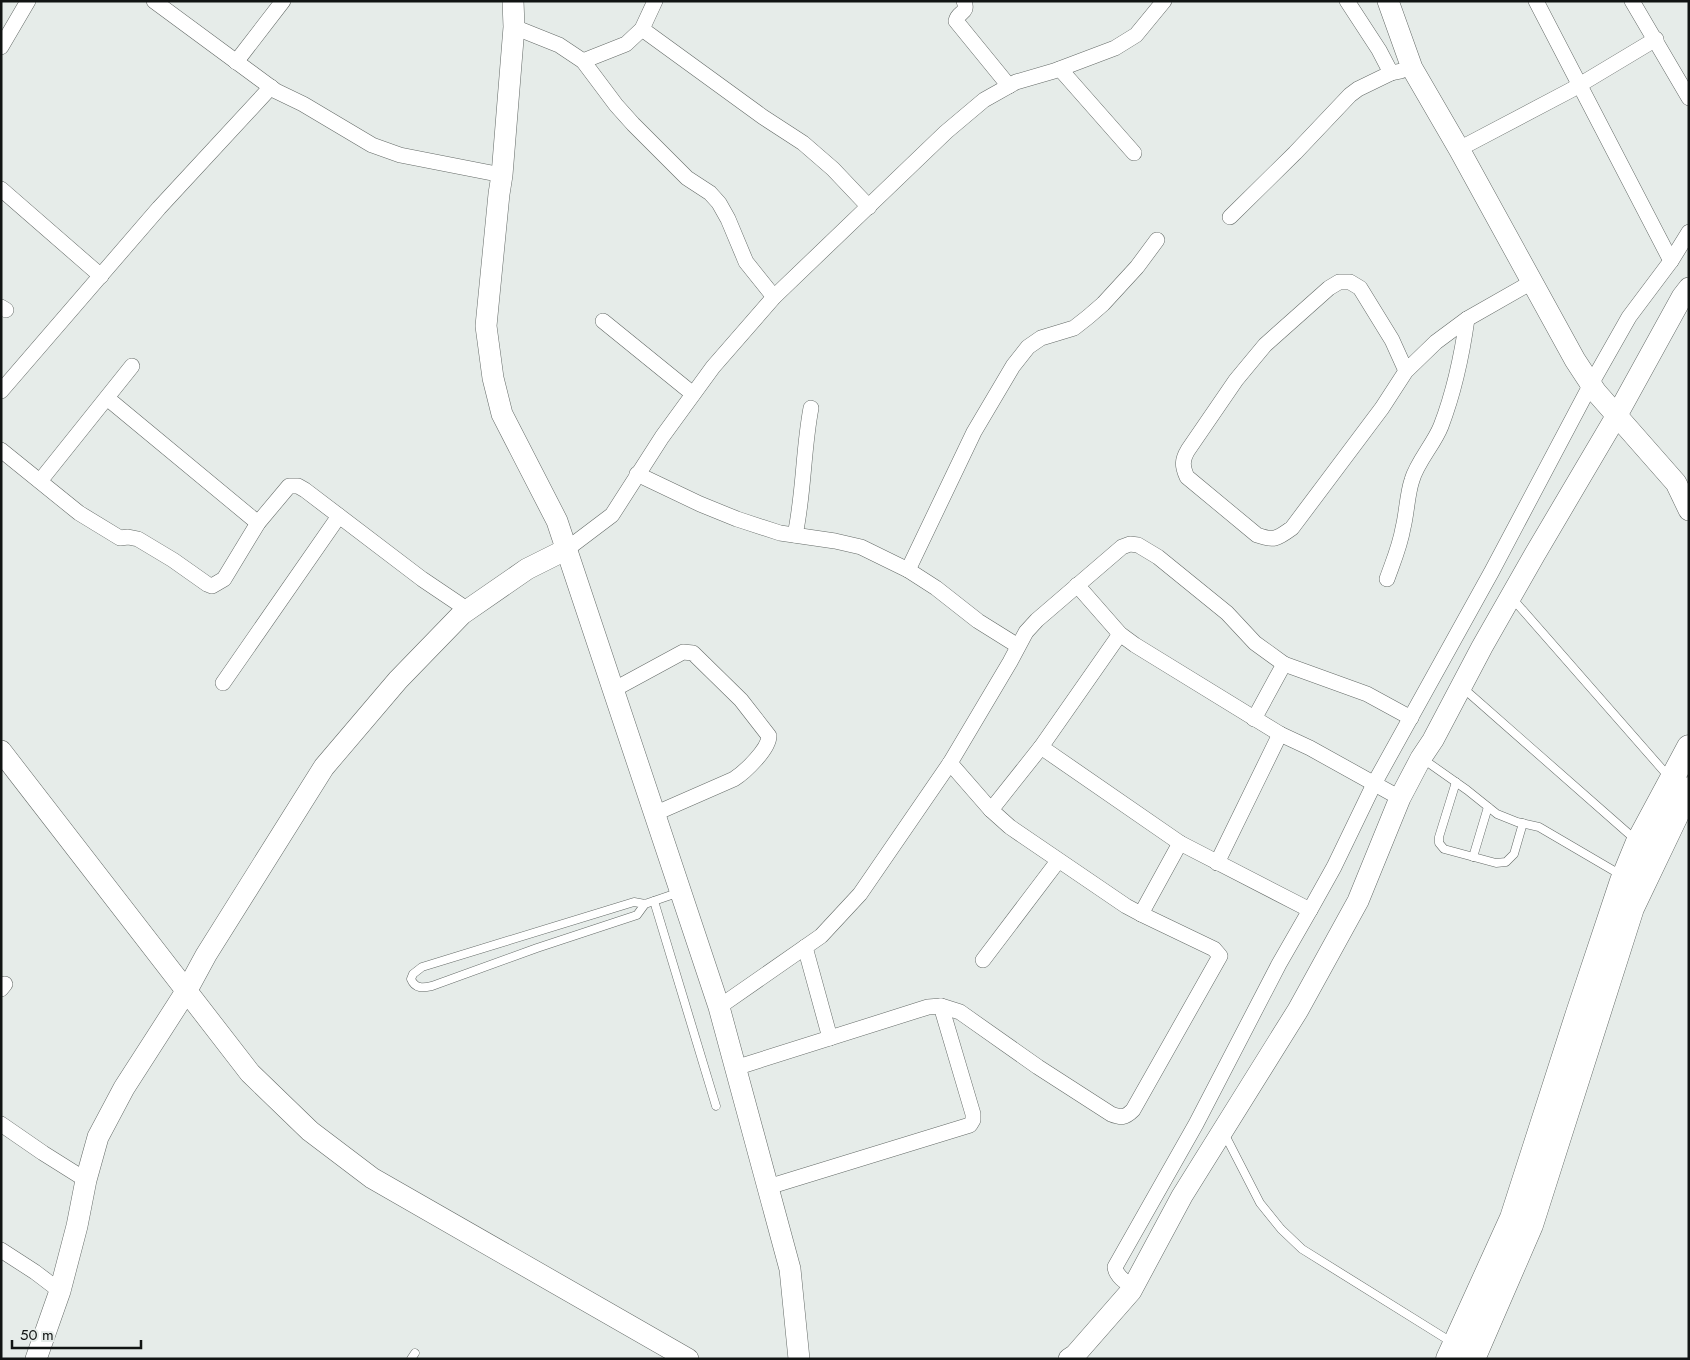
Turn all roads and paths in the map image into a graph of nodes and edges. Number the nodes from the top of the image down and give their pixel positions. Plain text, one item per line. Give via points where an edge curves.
1 (28, 1) edge
2 (154, 1) edge
3 (283, 1) edge
4 (513, 1) edge
5 (655, 1) edge
6 (964, 1) edge
7 (1164, 1) edge
8 (1388, 1) edge
9 (1536, 1) edge
10 (1632, 1) edge
11 (1352, 2) edge
12 (514, 27) junction
13 (642, 29) junction
14 (1656, 39) junction
15 (1, 47) edge
16 (583, 61) junction
17 (236, 62) junction
18 (1412, 68) junction
19 (1060, 69) junction
20 (1391, 73) junction
21 (1580, 85) junction
22 (1009, 86) junction
23 (271, 87) junction
24 (1689, 98) edge
25 (1459, 149) junction
26 (1134, 153) dead end
27 (502, 175) junction
28 (1, 189) edge
29 (869, 207) junction
30 (1230, 218) dead end
31 (1689, 232) edge
32 (1157, 240) dead end
33 (1671, 261) junction
34 (101, 276) junction
35 (1532, 282) junction
36 (1689, 288) edge
37 (774, 297) junction
38 (1467, 319) junction
39 (603, 321) dead end
40 (132, 366) dead end
41 (1406, 372) junction
42 (1, 391) edge
43 (693, 394) junction
44 (107, 398) junction
45 (1602, 399) junction
46 (811, 408) dead end
47 (4, 457) edge
48 (637, 474) junction
49 (40, 481) junction
50 (1683, 484) edge
51 (1689, 510) edge
52 (339, 516) junction
53 (258, 523) junction
54 (795, 535) junction
55 (567, 549) junction
56 (908, 570) junction
57 (1387, 579) dead end
58 (1077, 585) junction
59 (1510, 597) junction
60 (468, 610) junction
61 (1120, 634) junction
62 (1018, 646) junction
63 (1284, 664) junction
64 (223, 683) dead end
65 (1461, 686) junction
66 (613, 690) junction
67 (1411, 718) junction
68 (1254, 719) junction
69 (1280, 734) junction
70 (1041, 747) junction
71 (1689, 747) edge
72 (1, 751) edge
73 (1421, 758) junction
74 (950, 763) junction
75 (1456, 782) junction
76 (1680, 784) edge
77 (1387, 790) junction
78 (1488, 807) junction
79 (991, 810) junction
80 (654, 814) junction
81 (1523, 823) junction
82 (1638, 842) junction
83 (1180, 843) junction
84 (1473, 857) junction
85 (1058, 861) junction
86 (1217, 863) junction
87 (1633, 882) junction
88 (680, 892) junction
89 (654, 901) junction
90 (645, 904) junction
91 (1310, 910) junction
92 (1141, 914) junction
93 (805, 947) junction
94 (983, 960) dead end
95 (187, 990) junction
96 (941, 1006) junction
97 (719, 1007) junction
98 (830, 1038) junction
99 (735, 1068) junction
100 (716, 1106) dead end
101 (1, 1124) edge
102 (1223, 1131) junction
103 (86, 1180) junction
104 (768, 1188) junction
105 (1, 1250) edge
106 (1124, 1280) junction
107 (60, 1292) junction
108 (1463, 1353) edge
109 (36, 1359) edge
110 (688, 1359) edge
111 (799, 1359) edge
112 (1069, 1359) edge

1 - 15 street
2 - 17 street
3 - 17 street
4 - 12 street
5 - 13 street
6 - 22 street via 966,8 956,21
7 - 19 street via 1136,34 1115,48
8 - 18 street
9 - 21 street
10 - 14 street
11 - 20 street
12 - 16 street via 559,45
12 - 27 street
13 - 16 street via 626,44
13 - 29 street via 803,143
14 - 21 street
14 - 24 street
16 - 37 street via 632,124 719,203 746,262
17 - 23 street
18 - 20 street
18 - 25 street
19 - 22 street
19 - 26 street
20 - 30 street via 1350,94
21 - 25 street
21 - 33 street
22 - 29 street via 984,100 946,132
23 - 27 street via 372,145 400,155
23 - 34 street via 158,208
25 - 35 street
27 - 55 street via 486,326 493,378 502,414 557,521
28 - 34 street
29 - 37 street
31 - 33 street
32 - 56 street via 1088,318 1074,328 1041,338 1018,360 974,432
33 - 45 street via 1629,317
34 - 42 street
35 - 38 street
35 - 45 street via 1575,360
36 - 45 street
37 - 43 street
38 - 41 street via 1436,342
38 - 57 street via 1450,399 1440,427 1412,477 1404,528
39 - 43 street
40 - 44 street
41 - 41 street via 1292,528 1280,538 1270,539 1257,534 1187,477 1182,468 1188,450 1236,380 1265,345 1339,282 1350,282 1360,288 1392,340
43 - 48 street
44 - 49 street
44 - 53 street
45 - 50 street
45 - 59 street
45 - 67 street via 1492,571
46 - 54 street
47 - 49 street
48 - 54 street via 737,519
48 - 55 street via 612,515
49 - 53 street via 79,513 115,536 138,539 212,586 224,579
50 - 51 street
52 - 53 street via 305,490 289,486
52 - 60 street
52 - 64 street
54 - 56 street via 861,547
55 - 60 street via 527,569
55 - 66 street
56 - 62 street
58 - 61 street
58 - 62 street via 1037,620
58 - 63 street via 1122,547 1138,545 1158,557 1227,613 1255,643
59 - 65 street
59 - 76 lane
60 - 95 street via 398,680 324,768
61 - 68 street
61 - 70 street
62 - 74 street
63 - 67 street via 1367,694
63 - 68 street
65 - 73 street
65 - 82 lane
66 - 80 street
66 - 80 street via 689,651 741,700 768,736 767,745 734,779
67 - 77 street
68 - 69 street
69 - 77 street
69 - 86 street
70 - 79 street
70 - 83 street
71 - 76 main road
72 - 95 street
73 - 75 lane
73 - 77 street
74 - 79 street
74 - 93 street via 860,894 821,936
75 - 78 lane
75 - 84 lane via 1439,843 1444,849
76 - 82 main road
76 - 87 main road
77 - 91 street via 1334,867
77 - 102 street via 1358,901 1298,1010
78 - 81 lane via 1497,814
78 - 84 lane
79 - 85 street
80 - 88 street
81 - 84 lane via 1514,854 1506,862
81 - 87 lane via 1539,827
82 - 87 main road
83 - 86 street
83 - 92 street
85 - 92 street
85 - 94 street
86 - 91 street
87 - 108 main road via 1521,1222
88 - 89 lane
88 - 97 street
89 - 90 lane
89 - 100 lane
90 - 90 lane via 638,915 432,986 417,987 411,979 422,967 634,902
91 - 106 street via 1196,1124 1115,1266
92 - 96 street via 1214,949 1220,956 1133,1110 1126,1116 1121,1118 1111,1114 960,1012
93 - 97 street
93 - 98 street
95 - 103 street via 124,1088 98,1138
95 - 110 street via 250,1073 310,1131 372,1178
96 - 98 street via 928,1007
96 - 104 street via 973,1114 970,1125
97 - 99 street
98 - 99 street
99 - 104 street
101 - 103 street
102 - 106 street
102 - 108 lane via 1260,1203 1302,1249
103 - 107 street
104 - 111 street via 790,1269
105 - 107 street
106 - 112 street via 1075,1355
107 - 109 street

